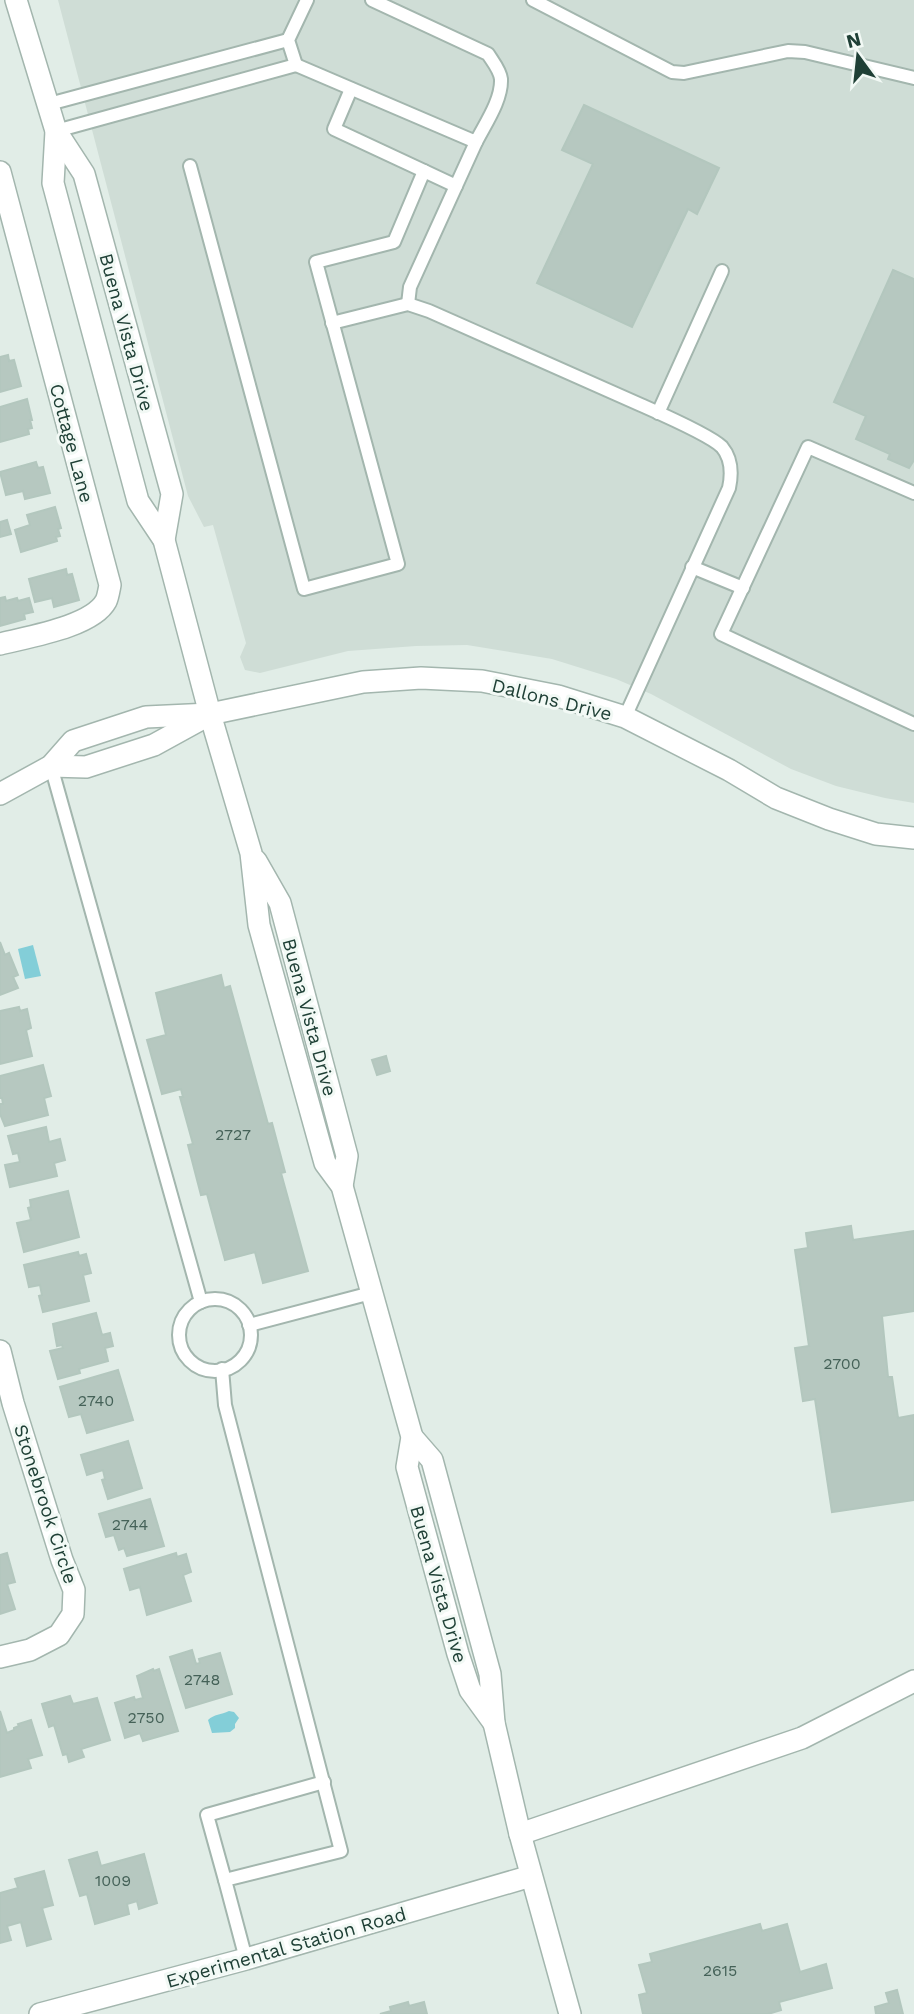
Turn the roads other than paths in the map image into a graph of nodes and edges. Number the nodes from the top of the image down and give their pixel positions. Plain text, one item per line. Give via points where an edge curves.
1 (16, 0) edge
2 (307, 0) edge
3 (372, 0) edge
4 (533, 0) edge
5 (288, 40) junction
6 (296, 65) junction
7 (914, 78) edge
8 (351, 89) junction
9 (49, 104) junction
10 (56, 131) junction
11 (476, 142) junction
12 (190, 166) dead end
13 (424, 171) junction
14 (0, 172) edge
15 (456, 186) junction
16 (722, 271) dead end
17 (408, 304) junction
18 (332, 323) junction
19 (658, 413) junction
20 (914, 494) edge
21 (164, 540) junction
22 (692, 567) junction
23 (743, 588) junction
24 (0, 644) edge
25 (209, 714) junction
26 (625, 718) junction
27 (914, 723) edge
28 (51, 766) junction
29 (0, 794) edge
30 (914, 838) edge
31 (371, 1293) junction
32 (201, 1302) junction
33 (249, 1325) junction
34 (0, 1350) edge
35 (222, 1369) junction
36 (0, 1657) edge
37 (914, 1681) edge
38 (324, 1782) junction
39 (520, 1834) junction
40 (531, 1876) junction
41 (225, 1880) junction
42 (246, 1959) junction
43 (40, 2014) edge
44 (570, 2014) edge

1 - 9 street, Buena Vista Drive
2 - 5 lane
3 - 11 lane via 488,54 501,80
4 - 7 lane via 672,72 788,51
5 - 6 lane
5 - 9 lane
6 - 8 lane
6 - 10 lane
8 - 11 lane
8 - 13 lane via 334,130
9 - 10 street, Buena Vista Drive
10 - 21 street, Buena Vista Drive via 53,183 138,501
10 - 21 street, Buena Vista Drive via 84,174 172,494
11 - 15 lane
12 - 18 lane via 304,589 398,564
13 - 15 lane
13 - 18 lane via 394,242 316,262
14 - 24 street, Cottage Lane via 110,585 105,602 92,616
15 - 17 lane via 410,287
16 - 19 lane
17 - 18 lane
17 - 19 lane
19 - 22 lane via 713,439 729,460 729,488
20 - 23 lane via 808,447
21 - 25 street, Buena Vista Drive
22 - 23 lane
22 - 26 lane
23 - 27 lane via 721,634
25 - 26 street, Dallons Drive via 363,682 421,678 494,683 558,696
25 - 28 street via 154,745 86,767
25 - 28 street via 146,717 111,728 73,741
25 - 31 street, Buena Vista Drive via 251,853 263,939 324,1163 342,1186
26 - 30 street, Dallons Drive via 776,798 876,834
28 - 29 street
28 - 32 lane
31 - 33 lane
31 - 39 street, Buena Vista Drive via 412,1437 432,1460 490,1674 494,1723
32 - 33 lane via 212,1299 233,1304
32 - 35 lane via 183,1318 180,1342 193,1363 203,1369
33 - 35 lane via 246,1354
34 - 36 street, Stonebrook Circle via 74,1590 72,1614 59,1635 30,1650
35 - 38 lane via 225,1405
37 - 39 street via 802,1738
38 - 41 lane via 207,1815
38 - 41 lane via 341,1851
39 - 40 street, Buena Vista Drive
40 - 42 street, Experimental Station Road
40 - 44 street, Buena Vista Drive
41 - 42 lane
42 - 43 street, Experimental Station Road

